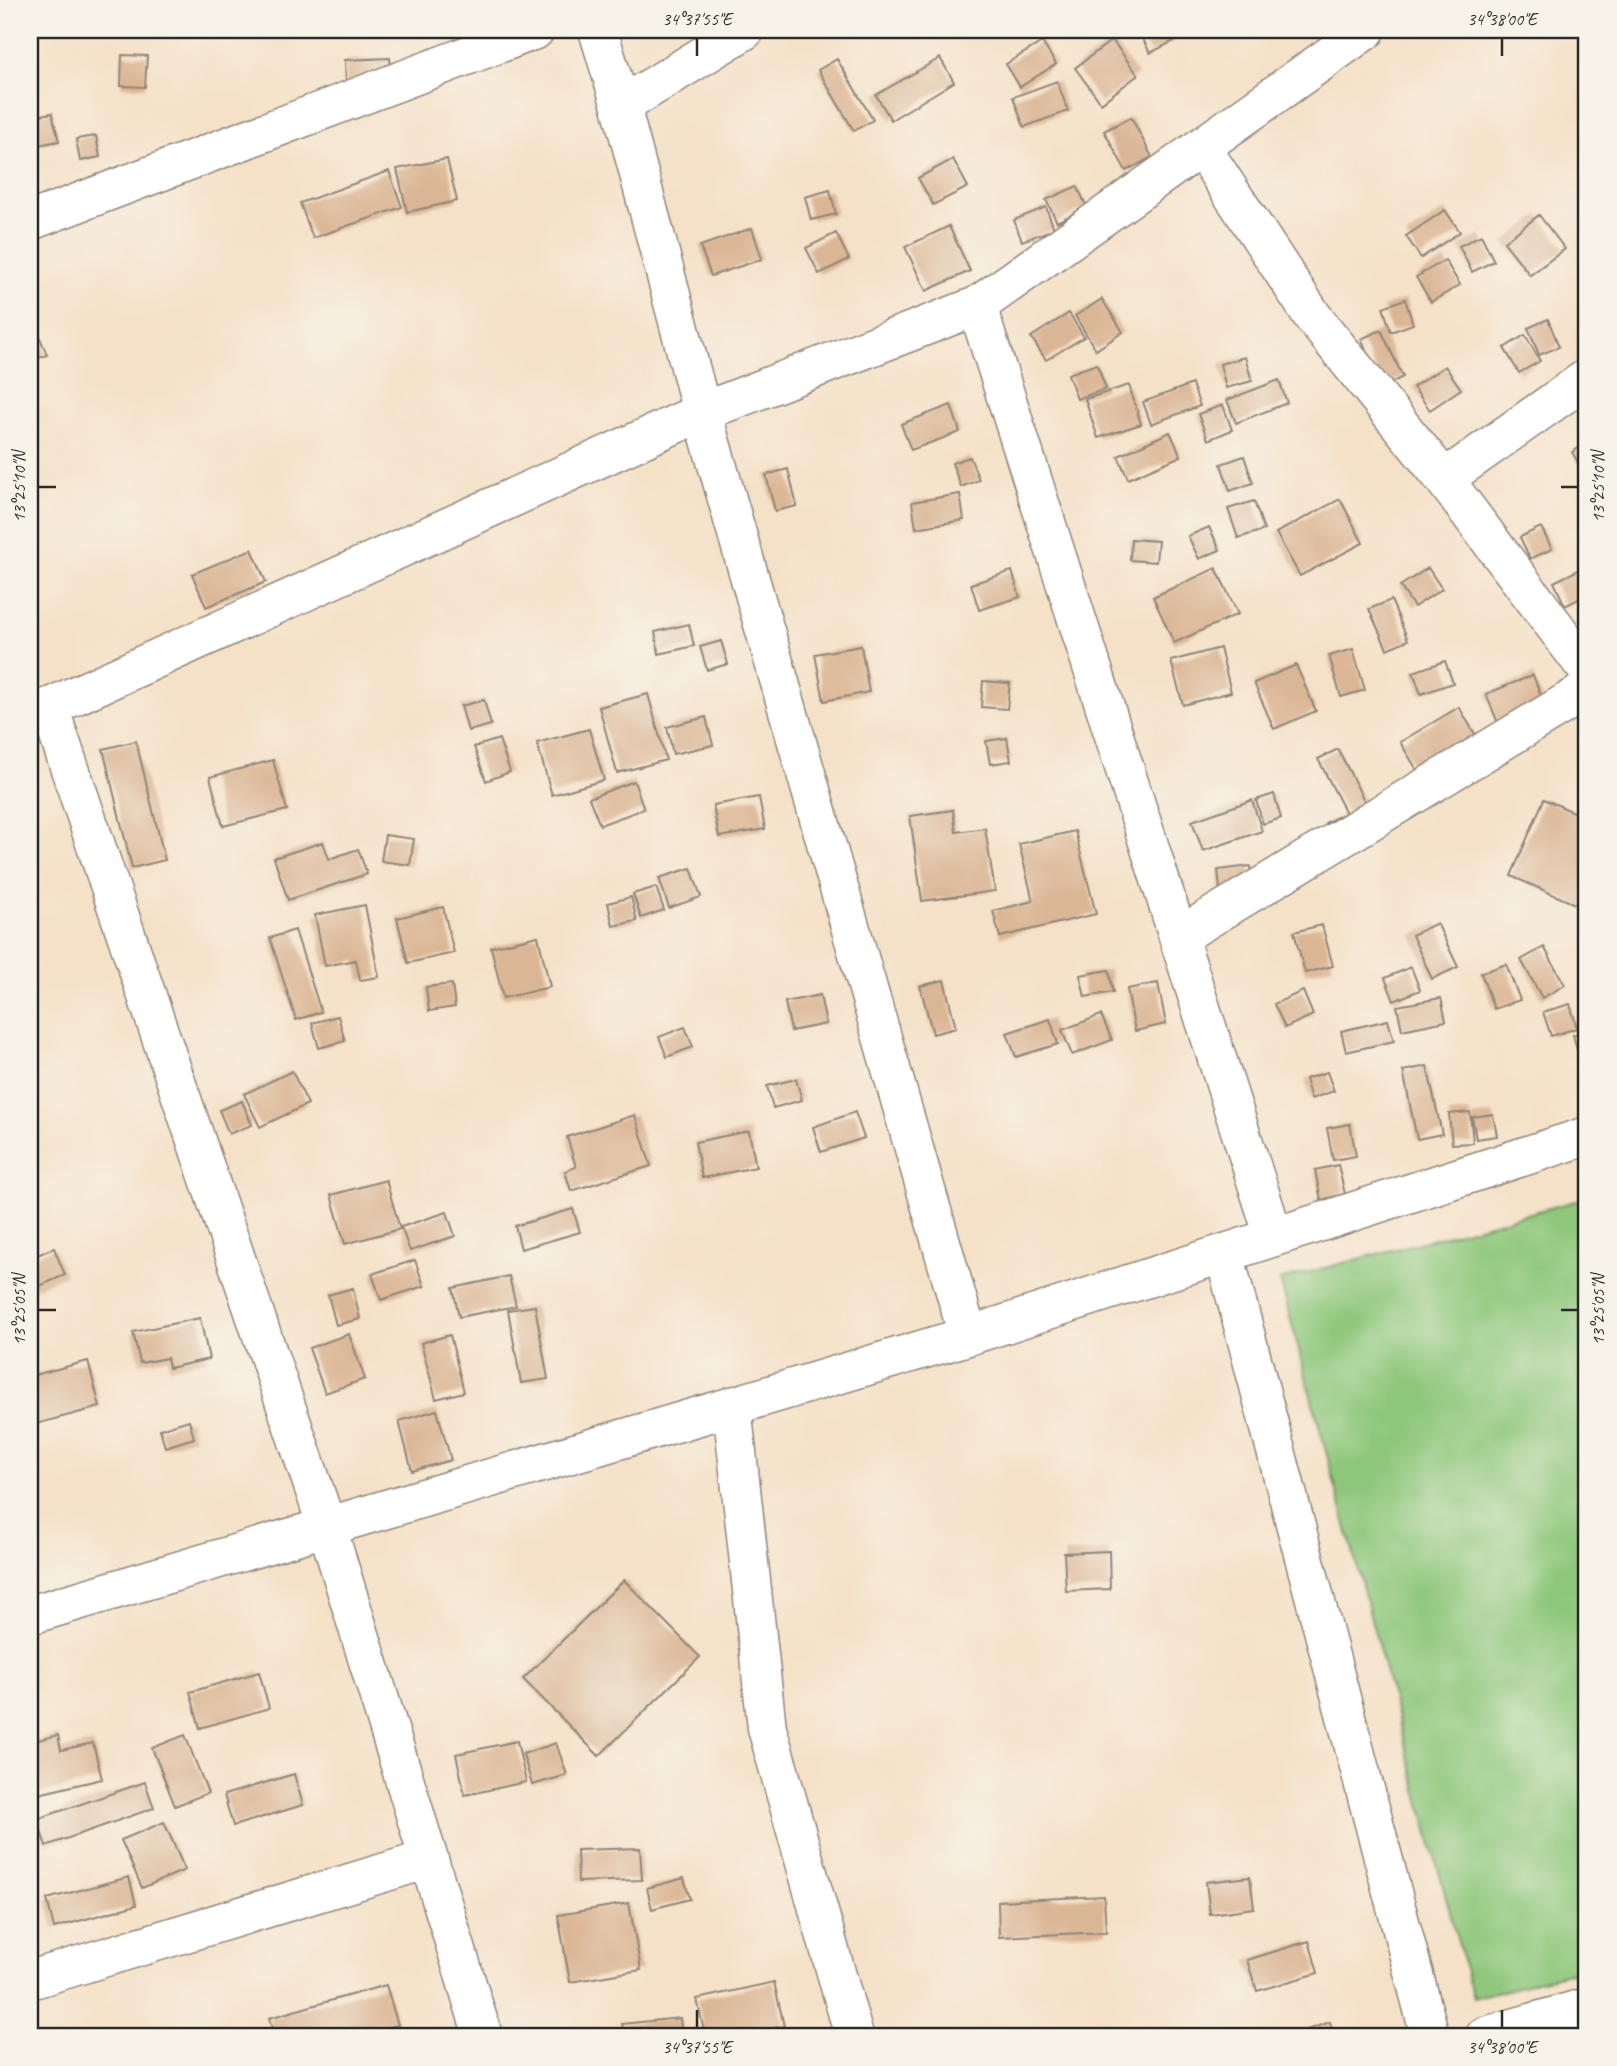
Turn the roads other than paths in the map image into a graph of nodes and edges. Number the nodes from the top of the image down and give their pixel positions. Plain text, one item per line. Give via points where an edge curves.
1 (535, 30) edge
2 (598, 30) edge
3 (745, 30) edge
4 (1366, 30) edge
5 (621, 106) junction
6 (1201, 147) junction
7 (30, 221) edge
8 (977, 306) junction
9 (1587, 378) edge
10 (702, 412) junction
11 (1444, 479) junction
12 (1587, 669) edge
13 (1587, 690) edge
14 (40, 711) edge
15 (1178, 937) junction
16 (1587, 1136) edge
17 (1274, 1237) junction
18 (1224, 1254) junction
19 (968, 1336) junction
20 (732, 1406) junction
21 (327, 1527) junction
22 (30, 1615) edge
23 (429, 1859) junction
24 (30, 1980) edge
25 (1587, 2007) edge
26 (483, 2036) edge
27 (854, 2036) edge
28 (1430, 2036) edge
29 (1485, 2036) edge

1 - 7 street
2 - 5 street
3 - 5 street
4 - 6 street
5 - 10 street
6 - 8 street
6 - 11 street via 1313,317
8 - 10 street
8 - 15 street
9 - 11 street
10 - 14 street
10 - 19 street
11 - 12 street
13 - 15 street
14 - 21 street
15 - 17 street
16 - 17 street
17 - 18 street
18 - 19 street
18 - 28 street
19 - 20 street
20 - 21 street
20 - 27 street via 767,1728
21 - 22 street
21 - 23 street
23 - 24 street
23 - 26 street
25 - 29 street

